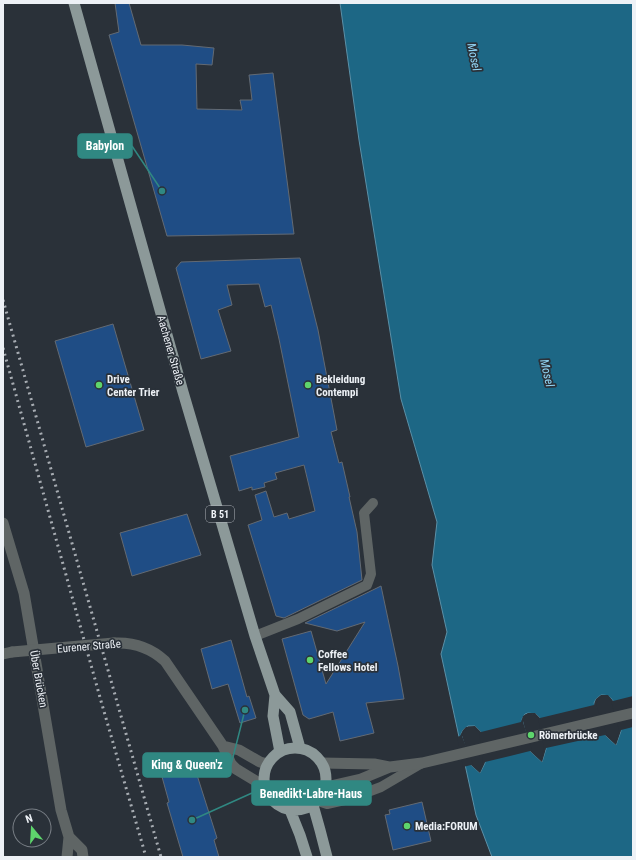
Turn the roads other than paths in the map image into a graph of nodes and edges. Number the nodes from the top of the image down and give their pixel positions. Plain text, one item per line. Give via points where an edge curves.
1 (74, 3) edge
2 (373, 503) dead end
3 (3, 524) edge
4 (255, 636) junction
5 (7, 653) edge
6 (275, 695) junction
7 (633, 713) edge
8 (223, 746) junction
9 (300, 748) junction
10 (280, 752) junction
11 (322, 763) junction
12 (422, 763) junction
13 (268, 764) junction
14 (390, 767) junction
15 (264, 786) junction
16 (326, 787) junction
17 (315, 803) junction
18 (290, 810) junction
19 (69, 837) junction
20 (67, 857) edge
21 (83, 857) edge
22 (307, 857) edge
23 (326, 857) edge

1 - 4 main road, Aachener Straße / B 51 via 183,392
2 - 4 lane via 364,513 371,574 367,585 298,619
3 - 19 street, Über Brücken via 24,594 61,810
4 - 6 main road, Aachener Straße / B 51
5 - 8 street, Eurener Straße, bridge via 114,643 137,645 151,651 165,661
6 - 9 main road, Aachener Straße / B 51 via 290,712
6 - 10 main road, Aachener Straße / B 51 via 274,716
7 - 12 street
8 - 13 street via 239,750
8 - 15 street, Eurener Straße via 230,764
9 - 10 main road
9 - 11 main road via 313,753
10 - 13 main road
11 - 14 street via 374,764
11 - 16 main road
12 - 14 street
12 - 17 lane via 381,787 349,799 327,804
13 - 15 main road via 264,771
14 - 16 street via 361,779
15 - 18 main road via 273,802
16 - 17 main road
17 - 18 main road via 302,810
17 - 23 main road
18 - 22 main road
19 - 20 street, Über Brücken
19 - 21 street, Über Brücken via 82,850

